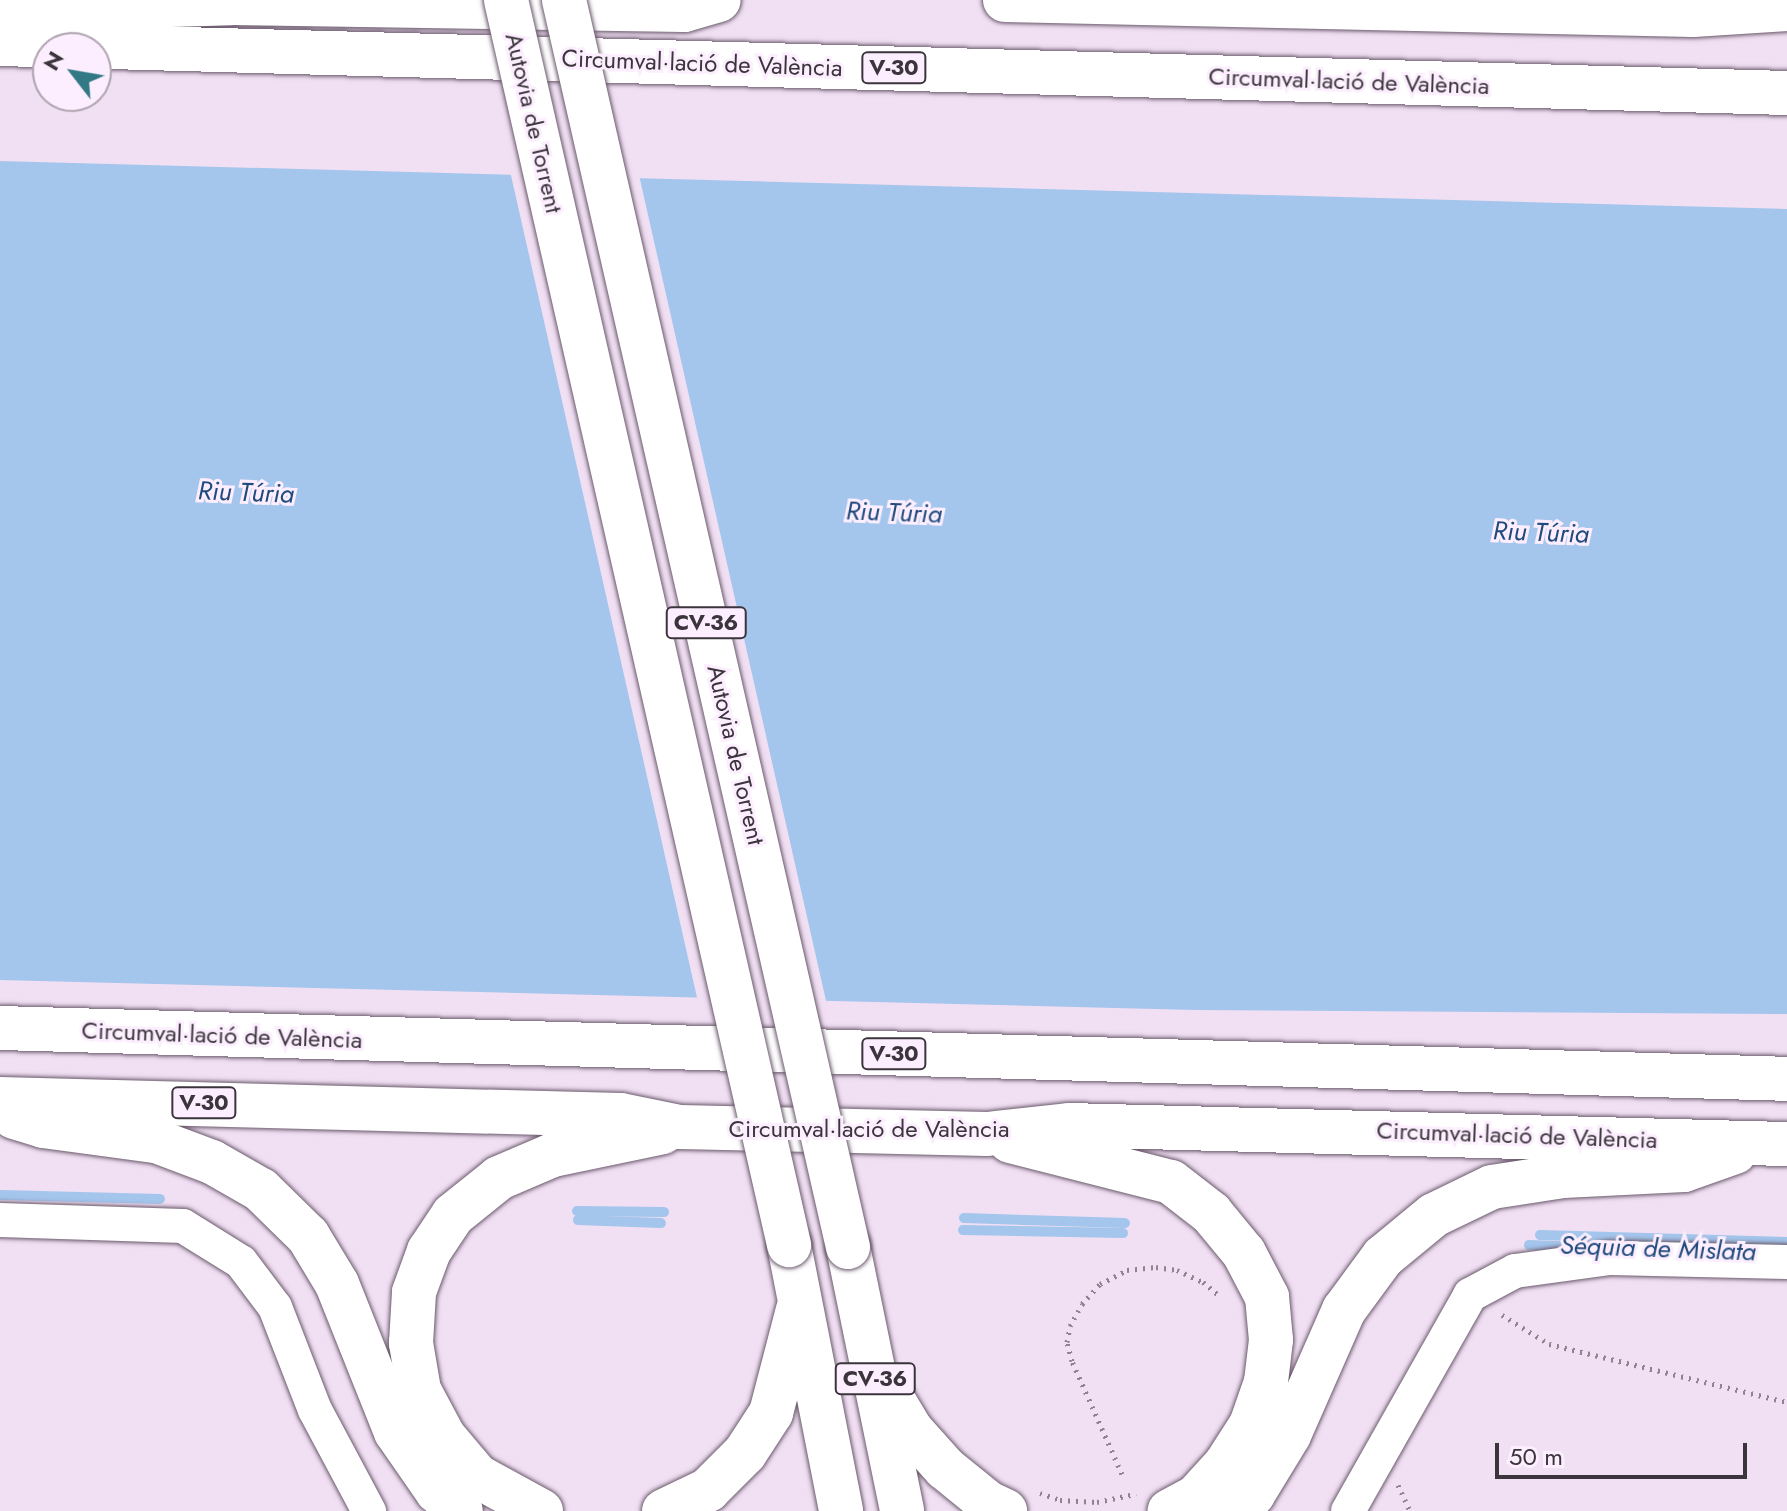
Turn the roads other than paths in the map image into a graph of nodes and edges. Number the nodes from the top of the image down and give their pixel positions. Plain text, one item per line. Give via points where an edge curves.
1 (506, 0) edge
2 (564, 0) edge
3 (719, 0) edge
4 (1005, 0) edge
5 (1767, 6) edge
6 (0, 10) edge
7 (0, 44) edge
8 (1787, 93) edge
9 (0, 1028) edge
10 (1787, 1079) edge
11 (0, 1099) edge
12 (0, 1112) edge
13 (680, 1127) junction
14 (987, 1134) junction
15 (1774, 1144) edge
16 (0, 1220) edge
17 (1787, 1262) edge
18 (801, 1295) junction
19 (873, 1366) junction
20 (1160, 1500) edge
21 (1020, 1501) edge
22 (369, 1511) edge
23 (461, 1511) edge
24 (541, 1511) edge
25 (664, 1511) edge
26 (841, 1511) edge
27 (902, 1511) edge
28 (1235, 1511) edge
29 (1349, 1511) edge

1 - 18 highway, Autovia de Torrent / CV-36, bridge
2 - 19 highway, Autovia de Torrent / CV-36, bridge
3 - 6 highway via 684,10 231,3
4 - 5 highway via 1693,15
7 - 8 highway, Circumval·lació de València / V-30
9 - 10 highway, Circumval·lació de València / V-30
11 - 13 highway, Circumval·lació de València / V-30 via 621,1115
12 - 23 highway via 43,1126 156,1141 212,1162 261,1190 308,1236 337,1284 396,1432 437,1491
13 - 14 highway, Circumval·lació de València / V-30
13 - 24 highway via 553,1155 499,1178 453,1215 429,1251 414,1292 411,1343 419,1390 444,1437 477,1476
14 - 15 highway, Circumval·lació de València / V-30 via 1069,1125
14 - 20 highway via 1171,1182 1211,1213 1244,1253 1267,1297 1271,1340 1266,1382 1251,1425 1196,1497
15 - 28 highway via 1684,1170 1563,1176 1492,1187 1434,1215 1383,1257 1344,1310 1289,1435 1253,1494
16 - 22 street via 183,1226 241,1262 275,1307 315,1410
17 - 29 street via 1610,1258 1515,1271 1470,1295
18 - 25 highway via 771,1413 745,1453 708,1490
18 - 26 highway, Autovia de Torrent / CV-36
19 - 21 highway via 911,1430 945,1468 988,1503
19 - 27 highway, Autovia de Torrent / CV-36

